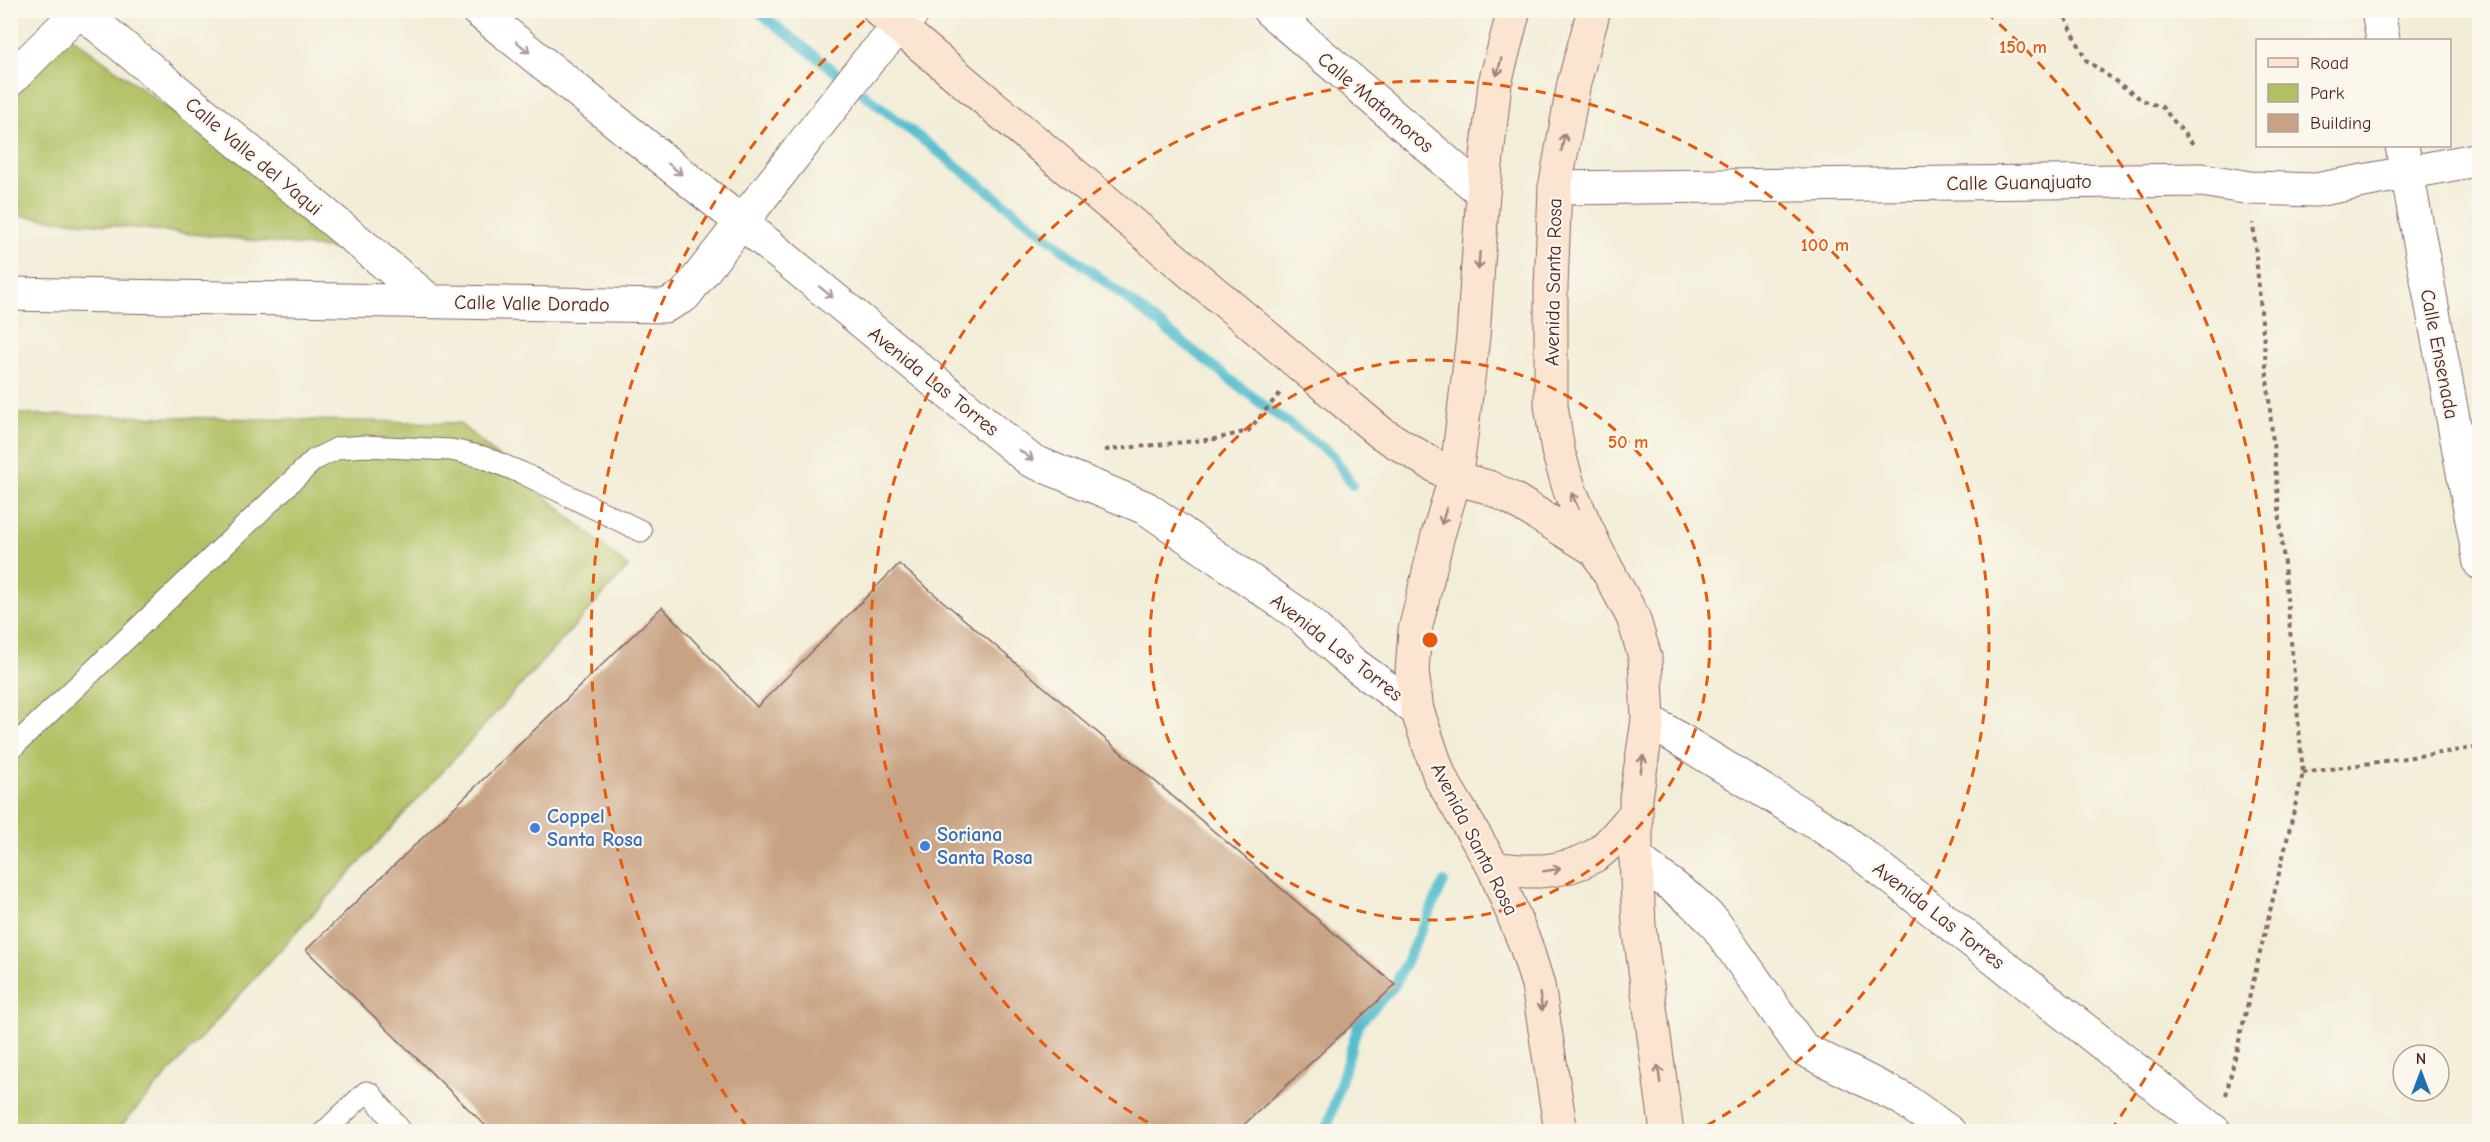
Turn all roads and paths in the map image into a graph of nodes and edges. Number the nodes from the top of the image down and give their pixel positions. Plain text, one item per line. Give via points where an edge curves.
1 (477, 10) edge
2 (1269, 10) edge
3 (1514, 10) edge
4 (1594, 10) edge
5 (2062, 10) edge
6 (2378, 10) edge
7 (79, 11) edge
8 (898, 16) edge
9 (2383, 39) edge
10 (10, 80) edge
11 (2404, 159) edge
12 (2480, 159) edge
13 (2202, 180) junction
14 (1555, 188) junction
15 (2250, 188) junction
16 (1483, 193) junction
17 (741, 222) junction
18 (10, 294) edge
19 (430, 301) junction
20 (1301, 368) junction
21 (1103, 451) dead end
22 (1455, 478) junction
23 (641, 531) dead end
24 (1597, 551) junction
25 (2480, 563) edge
26 (1417, 710) junction
27 (1648, 720) junction
28 (2480, 747) edge
29 (10, 750) edge
30 (2302, 773) junction
31 (1636, 813) junction
32 (1636, 858) junction
33 (1494, 868) junction
34 (2226, 1096) dead end
35 (324, 1131) edge
36 (402, 1131) edge
37 (1561, 1131) edge
38 (1667, 1131) edge
39 (1949, 1131) edge
40 (2215, 1131) edge

1 -> 17 street, Avenida Las Torres
2 - 16 street, Calle Matamoros
3 -> 16 main road, Avenida Santa Rosa via 1495,83
14 -> 4 main road, Avenida Santa Rosa via 1574,82
5 - 13 path via 2086,60 2142,100 2162,107 2193,143
6 - 9 street
7 - 10 street
7 - 19 street, Calle Valle del Yaqui
8 - 17 street, Calle Valle Dorado via 836,104
8 - 20 main road
11 - 12 street, Calle Guanajuato
11 - 15 street, Calle Guanajuato via 2316,190
11 - 25 street, Calle Ensenada
13 - 14 street, Calle Guanajuato
13 - 15 street, Calle Guanajuato
24 -> 14 main road, Avenida Santa Rosa via 1570,490 1558,451 1551,405
15 - 30 path
16 -> 22 main road, Avenida Santa Rosa via 1473,337
17 - 19 street, Calle Valle Dorado via 684,296 665,306
17 -> 26 street, Avenida Las Torres via 1030,460 1146,508 1301,616 1351,662
18 - 19 street, Calle Valle Dorado
20 - 21 path via 1248,430 1215,439
20 - 22 main road via 1381,433
22 - 24 main road, Avenida Santa Rosa via 1513,499
22 -> 26 main road, Avenida Santa Rosa via 1415,630 1412,671
23 - 29 lane via 483,457 451,450 338,448 314,460
24 - 27 main road, Avenida Santa Rosa via 1633,617 1645,657
26 - 33 main road, Avenida Santa Rosa via 1440,777
31 -> 27 main road, Avenida Santa Rosa
27 - 40 street, Avenida Las Torres via 1842,838
28 - 30 path
30 - 34 path
31 - 32 main road, Avenida Santa Rosa
33 -> 31 main road via 1528,873 1558,870 1595,856
38 -> 32 main road, Avenida Santa Rosa via 1640,926
32 - 39 street via 1714,922 1803,1049 1903,1099
33 -> 37 main road, Avenida Santa Rosa via 1538,985
35 - 36 lane via 366,1092

